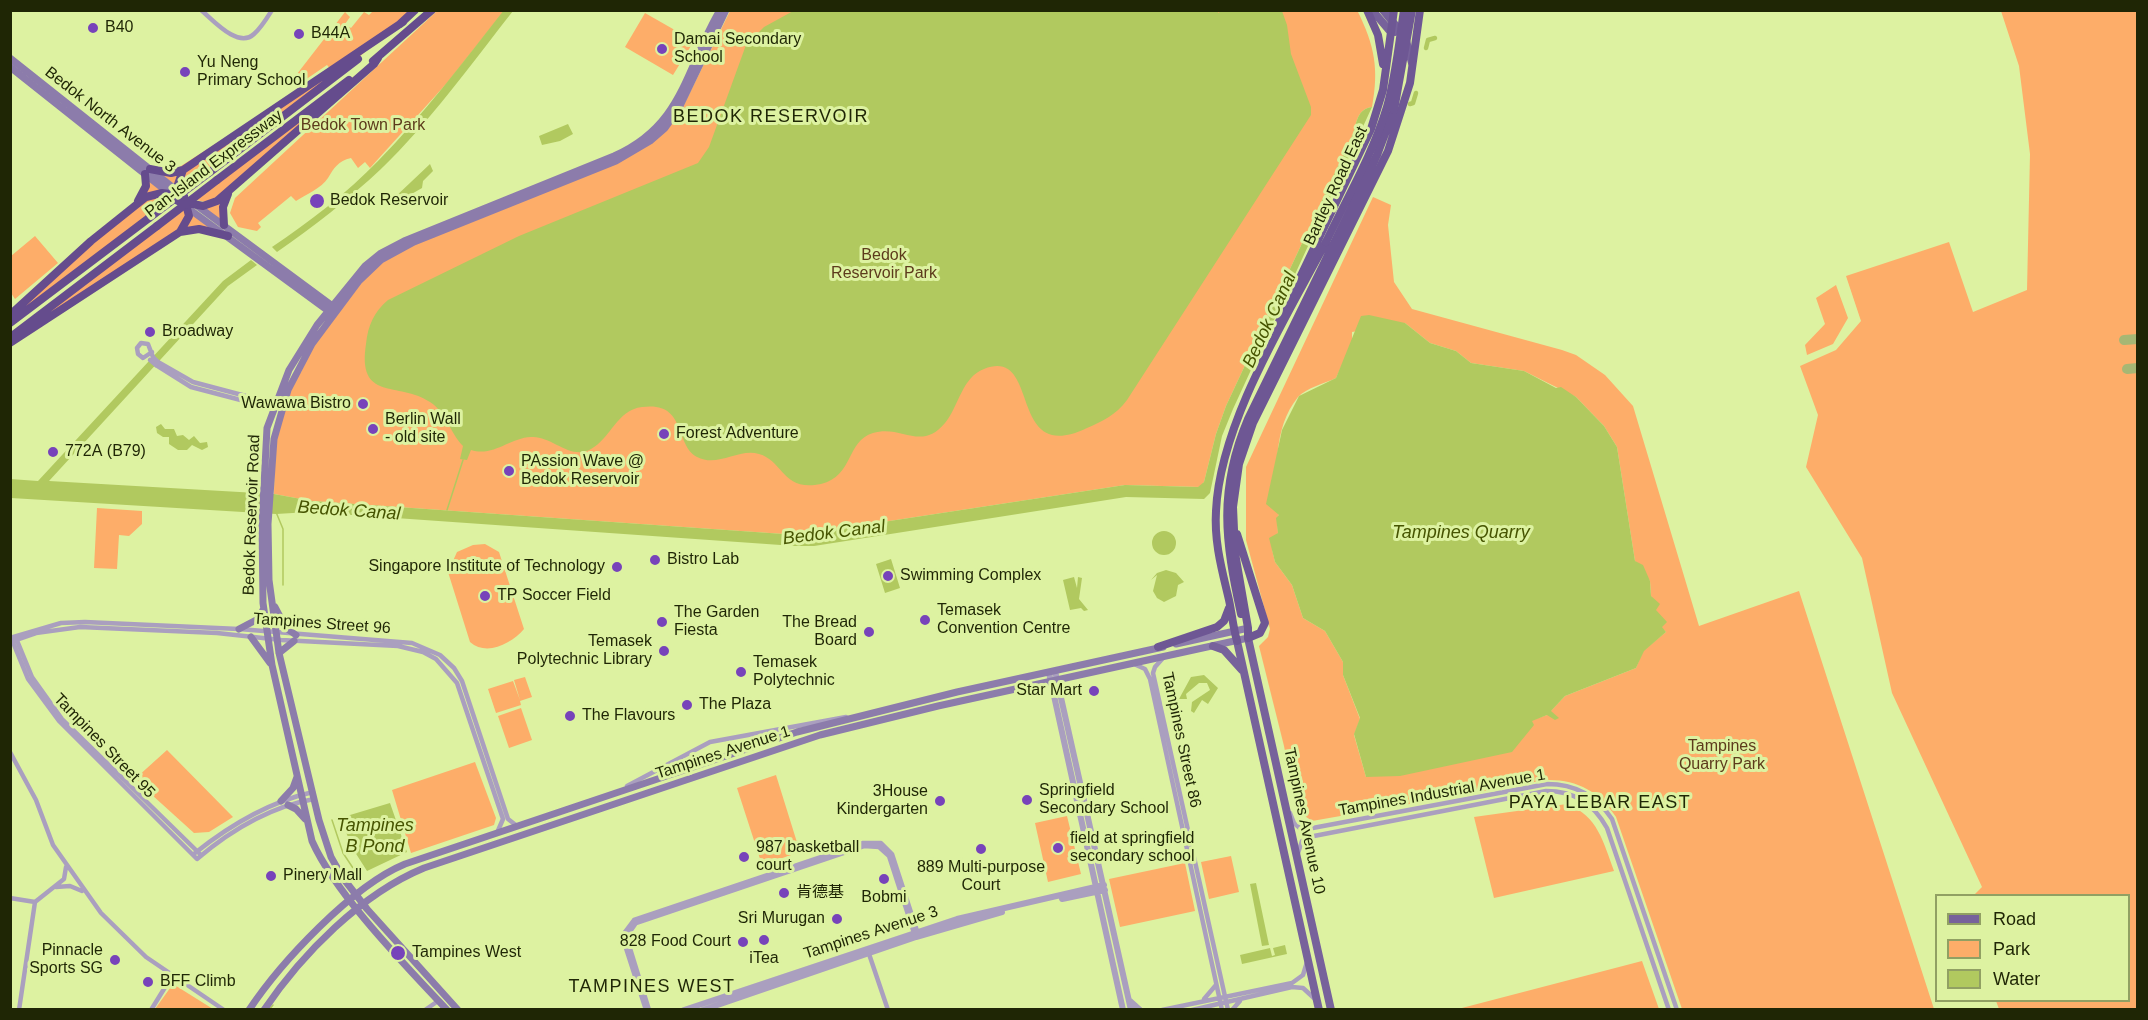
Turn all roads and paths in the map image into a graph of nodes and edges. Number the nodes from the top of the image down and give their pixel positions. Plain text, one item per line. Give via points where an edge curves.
1 (201, 10) edge
2 (272, 10) edge
3 (415, 10) edge
4 (432, 10) edge
5 (720, 10) edge
6 (726, 10) edge
7 (1367, 10) edge
8 (1372, 10) edge
9 (1383, 10) edge
10 (1394, 10) edge
11 (1404, 10) edge
12 (1412, 10) edge
13 (1420, 13) edge
14 (1393, 21) junction
15 (403, 22) junction
16 (1391, 32) junction
17 (1401, 32) junction
18 (10, 58) edge
19 (378, 58) junction
20 (10, 67) edge
21 (1413, 69) junction
22 (1384, 77) junction
23 (183, 170) junction
24 (148, 172) junction
25 (231, 192) junction
26 (182, 199) junction
27 (134, 206) junction
28 (224, 225) junction
29 (437, 229) junction
30 (180, 232) junction
31 (228, 236) junction
32 (342, 293) junction
33 (316, 298) junction
34 (333, 310) junction
35 (10, 315) edge
36 (10, 323) edge
37 (317, 325) junction
38 (10, 337) edge
39 (10, 343) edge
40 (1266, 356) junction
41 (152, 357) junction
42 (277, 407) junction
43 (1236, 481) junction
44 (265, 524) junction
45 (272, 602) junction
46 (1230, 603) junction
47 (263, 610) junction
48 (240, 629) junction
49 (1244, 629) junction
50 (1234, 631) junction
51 (268, 635) junction
52 (277, 636) junction
53 (251, 637) junction
54 (295, 638) junction
55 (1248, 638) junction
56 (13, 639) edge
57 (1237, 641) junction
58 (1213, 646) junction
59 (1158, 647) junction
60 (279, 653) junction
61 (1165, 656) junction
62 (1131, 663) junction
63 (1085, 664) junction
64 (272, 665) junction
65 (1243, 671) junction
66 (1052, 672) junction
67 (1087, 672) junction
68 (1054, 680) junction
69 (957, 692) junction
70 (959, 701) junction
71 (860, 715) junction
72 (816, 727) junction
73 (820, 735) junction
74 (10, 752) edge
75 (298, 772) junction
76 (314, 795) junction
77 (612, 795) junction
78 (303, 798) junction
79 (593, 802) junction
80 (284, 803) junction
81 (604, 807) junction
82 (1288, 810) junction
83 (307, 821) junction
84 (526, 823) junction
85 (518, 826) junction
86 (530, 832) junction
87 (495, 835) junction
88 (432, 855) junction
89 (1298, 855) junction
90 (65, 863) junction
91 (434, 864) junction
92 (1101, 888) junction
93 (50, 890) junction
94 (343, 891) junction
95 (84, 893) junction
96 (10, 898) edge
97 (354, 898) junction
98 (35, 902) junction
99 (361, 907) junction
100 (341, 908) junction
101 (348, 919) junction
102 (369, 921) junction
103 (916, 934) junction
104 (868, 951) junction
105 (1308, 957) junction
106 (172, 976) junction
107 (1219, 984) junction
108 (1238, 993) junction
109 (1225, 996) junction
110 (439, 997) junction
111 (1218, 997) junction
112 (1128, 998) junction
113 (1242, 999) junction
114 (1317, 1000) junction
115 (1199, 1002) junction
116 (1227, 1003) junction
117 (702, 1007) edge
118 (1203, 1007) junction
119 (1221, 1007) edge
120 (249, 1008) edge
121 (19, 1010) edge
122 (151, 1010) edge
123 (224, 1010) edge
124 (264, 1010) edge
125 (425, 1010) edge
126 (447, 1010) edge
127 (458, 1010) edge
128 (648, 1010) edge
129 (684, 1010) edge
130 (888, 1010) edge
131 (1123, 1010) edge
132 (1131, 1010) edge
133 (1140, 1010) edge
134 (1162, 1010) edge
135 (1192, 1010) edge
136 (1212, 1010) edge
137 (1230, 1010) edge
138 (1319, 1010) edge
139 (1331, 1010) edge
140 (1669, 1010) edge
141 (1677, 1010) edge

1 - 2 street via 242,38 254,34
3 - 15 highway, Pan-Island Expressway
4 - 19 highway, Pan-Island Expressway
5 - 29 main road, Bedok Reservoir Road via 675,106 644,138 614,156
6 - 29 main road, Bedok Reservoir Road via 679,108 653,139 622,158
7 - 22 highway via 1378,35
8 - 16 main road
9 - 14 main road
10 - 14 highway
11 - 40 highway, Bartley Road East, bridge via 1396,64 1377,132
12 - 49 highway, Bartley Road East, bridge via 1400,87 1386,133 1248,419 1233,463 1225,526
13 - 17 main road via 1413,26
13 - 21 highway
14 - 16 highway
14 - 17 main road
15 - 23 highway
15 - 36 highway, Pan-Island Expressway, bridge
16 - 17 main road
16 - 22 highway
17 - 21 main road via 1410,50
18 - 24 main road, Bedok North Avenue 3
19 - 25 highway
19 - 38 highway, Pan-Island Expressway, bridge
20 - 24 main road, Bedok North Avenue 3
21 - 43 highway via 1388,151 1253,423
22 - 40 highway via 1381,103 1362,151
23 - 24 highway
23 - 26 highway
24 - 26 main road, Bedok North Avenue 3
24 - 27 highway via 146,187
25 - 26 highway via 212,204
25 - 28 highway via 223,205
26 - 27 highway via 152,194
26 - 28 main road, Bedok North Avenue 3
26 - 30 highway via 188,220
26 - 31 main road, Bedok North Avenue 3
27 - 35 highway
28 - 33 main road, Bedok North Avenue 3
29 - 32 main road, Bedok Reservoir Road via 381,253
29 - 34 main road, Bedok Reservoir Road via 375,265
30 - 31 highway via 198,228
30 - 39 highway
31 - 33 main road, Bedok North Avenue 3
32 - 33 main road
32 - 34 main road, Bedok Reservoir Road
33 - 34 main road, Bedok North Avenue 3
33 - 37 main road
34 - 37 main road, Bedok Reservoir Road
34 - 42 main road, Bedok Reservoir Road
37 - 42 main road, Bedok Reservoir Road via 289,370
40 - 46 highway, Bartley Road East via 1229,443 1216,503 1216,549
41 - 41 street via 144,358 137,353 140,344 148,344
41 - 42 street, bridge via 157,364 191,382
42 - 44 main road, Bedok Reservoir Road
43 - 55 highway via 1233,527
43 - 55 highway via 1238,537 1265,623 1260,633
44 - 45 main road, Bedok Reservoir Road
44 - 47 main road, Bedok Reservoir Road
45 - 52 main road, Bedok Reservoir Road
45 - 54 main road
46 - 50 highway, Bartley Road East
46 - 59 highway via 1220,625
47 - 48 main road via 258,619
47 - 51 main road, Bedok Reservoir Road
48 - 51 street, Tampines Street 96
48 - 56 street, Tampines Street 96 via 73,622 45,626
49 - 50 main road, Tampines Avenue 1
49 - 55 highway, Bartley Road East
50 - 57 highway, Bartley Road East
50 - 59 main road, Tampines Avenue 1
51 - 52 street, Tampines Street 96
51 - 53 street, Tampines Street 96
51 - 64 main road, Bedok Reservoir Road
52 - 54 street, Tampines Street 96
52 - 60 main road, Bedok Reservoir Road
53 - 56 street, Tampines Street 96 via 80,627
53 - 64 main road
54 - 60 main road
54 - 85 street, Tampines Street 96 via 412,643 440,655 462,681 508,819
54 - 87 street, Tampines Street 96 via 410,648 436,659 450,672 503,819
55 - 57 main road, Tampines Avenue 1
55 - 82 main road, Tampines Avenue 10
56 - 80 street, Tampines Street 95 via 28,679 59,721 197,855 250,815
57 - 58 main road, Tampines Avenue 1
57 - 65 main road, Tampines Avenue 10
58 - 61 main road, Tampines Avenue 1
58 - 65 main road via 1224,650
59 - 63 main road, Tampines Avenue 1
60 - 76 main road, Bedok Reservoir Road
61 - 62 main road, Tampines Avenue 1
61 - 107 street, Tampines Street 86 via 1153,673
62 - 67 main road, Tampines Avenue 1
62 - 107 street, Tampines Street 86 via 1145,669 1150,679
63 - 66 main road, Tampines Avenue 1
63 - 67 main road
64 - 75 main road, Bedok Reservoir Road
65 - 105 main road, Tampines Avenue 10
66 - 68 street
66 - 69 main road, Tampines Avenue 1
67 - 68 main road, Tampines Avenue 1
68 - 70 main road, Tampines Avenue 1
68 - 92 street
69 - 70 main road
69 - 71 main road, Tampines Avenue 1
70 - 73 main road, Tampines Avenue 1
71 - 72 main road, Tampines Avenue 1
71 - 77 street, Tampines Avenue 1 via 710,742
72 - 73 main road
72 - 77 main road, Tampines Avenue 1
73 - 81 main road, Tampines Avenue 1
74 - 90 street
75 - 78 main road, Bedok Reservoir Road
75 - 80 main road
76 - 78 street
76 - 97 main road, Bedok Reservoir Road via 331,857
77 - 79 main road, Tampines Avenue 1
78 - 80 street
78 - 83 main road, Bedok Reservoir Road
79 - 81 main road
79 - 84 main road, Tampines Avenue 1
80 - 83 main road
81 - 86 main road, Tampines Avenue 1
82 - 89 main road, Tampines Avenue 10
82 - 141 street, Tampines Industrial Avenue 1 via 1302,830 1547,784 1587,793 1612,819
83 - 94 main road, Bedok Reservoir Road via 319,856
84 - 85 main road, Tampines Avenue 1
84 - 86 main road
85 - 87 main road, Tampines Avenue 1
86 - 91 main road, Tampines Avenue 1
87 - 88 main road, Tampines Avenue 1
88 - 91 main road via 427,861
88 - 97 main road, Tampines Avenue 1 via 397,867
89 - 139 main road, Tampines Avenue 10
89 - 140 street, Tampines Industrial Avenue 1 via 1302,841 1314,836 1546,791 1573,794 1594,808 1607,828
90 - 93 street via 66,875
90 - 95 street
91 - 99 main road, Tampines Avenue 1 via 393,882
92 - 103 street, Tampines Avenue 3 via 981,913
92 - 112 street
92 - 131 street
93 - 95 street via 70,886
93 - 98 street
94 - 97 main road, Bedok Reservoir Road
94 - 100 main road
95 - 106 street via 129,943
96 - 98 street
97 - 99 main road, Bedok Reservoir Road
97 - 100 main road, Tampines Avenue 1
98 - 121 street
99 - 101 main road, Tampines Avenue 1
99 - 102 main road
99 - 110 main road
100 - 120 main road, Tampines Avenue 1 via 290,959
101 - 102 main road
101 - 124 main road, Tampines Avenue 1 via 303,959
102 - 110 main road
103 - 104 street, Tampines Avenue 3
103 - 128 street via 889,856 879,846 864,846 636,923 630,929 628,942
104 - 117 street, Tampines Avenue 3
104 - 130 street
105 - 108 street via 1298,981
105 - 114 main road, Tampines Avenue 10
106 - 122 street
106 - 123 street
107 - 108 street
107 - 109 street, Tampines Street 86
107 - 111 street, Tampines Street 86
107 - 115 street
108 - 109 street
109 - 111 street
109 - 116 street, Tampines Street 86
110 - 125 street
110 - 126 main road
110 - 127 main road
111 - 115 street
111 - 119 street, Tampines Street 86
112 - 132 street
112 - 133 street
113 - 114 street via 1292,987 1303,988
113 - 116 street
113 - 137 street
114 - 138 main road, Tampines Avenue 10
115 - 134 street
116 - 119 street
116 - 137 street, Tampines Street 86
117 - 129 street, Tampines Avenue 3
118 - 119 street
118 - 135 street
118 - 136 street

